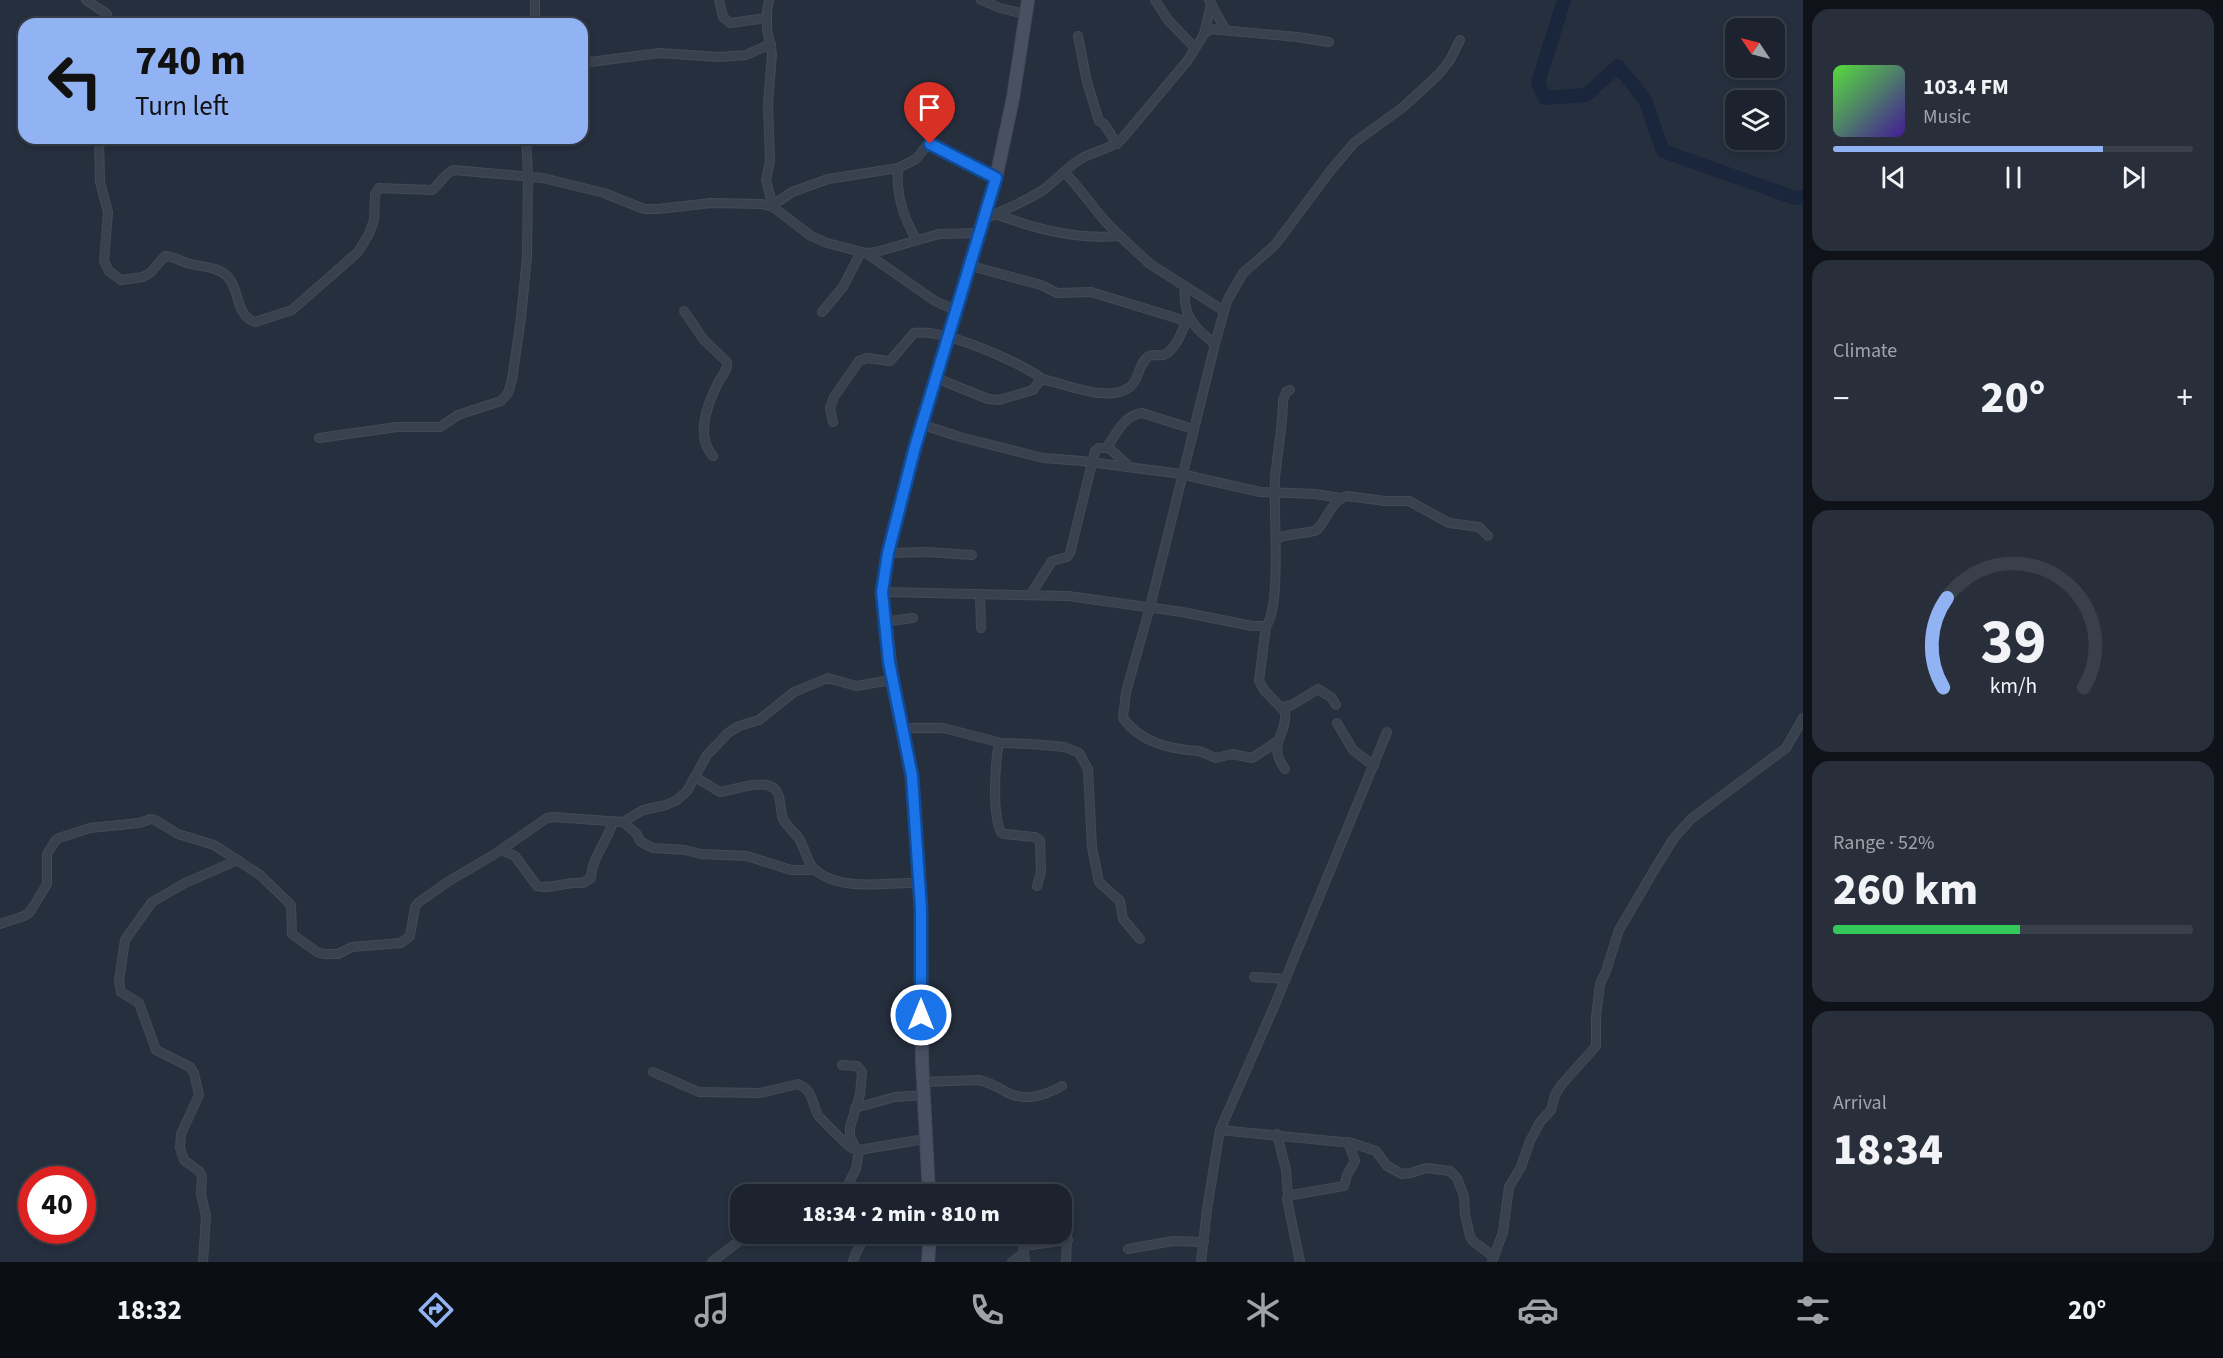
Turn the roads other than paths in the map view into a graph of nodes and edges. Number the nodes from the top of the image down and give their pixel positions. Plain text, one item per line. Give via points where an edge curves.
1 (86, 0) edge
2 (536, 0) edge
3 (719, 0) edge
4 (769, 0) edge
5 (981, 0) edge
6 (1028, 0) edge
7 (1155, 0) edge
8 (1210, 3) edge
9 (1025, 14) junction
10 (108, 18) edge
11 (535, 18) edge
12 (767, 18) junction
13 (1225, 29) junction
14 (1203, 34) junction
15 (1078, 36) dead end
16 (1460, 40) dead end
17 (1329, 42) dead end
18 (771, 44) junction
19 (1194, 47) junction
20 (588, 62) edge
21 (99, 144) edge
22 (526, 144) edge
23 (1117, 144) junction
24 (898, 168) junction
25 (1065, 173) junction
26 (528, 176) junction
27 (996, 178) junction
28 (773, 206) junction
29 (989, 216) junction
30 (980, 233) junction
31 (1120, 236) junction
32 (917, 240) junction
33 (864, 252) junction
34 (971, 266) junction
35 (1185, 286) junction
36 (955, 310) junction
37 (684, 311) dead end
38 (1224, 311) junction
39 (822, 312) dead end
40 (1187, 319) junction
41 (948, 337) junction
42 (1215, 344) junction
43 (936, 378) junction
44 (1044, 380) junction
45 (1290, 390) dead end
46 (832, 422) dead end
47 (923, 425) junction
48 (1193, 429) junction
49 (319, 438) dead end
50 (1107, 447) junction
51 (713, 456) dead end
52 (1091, 462) junction
53 (1131, 467) junction
54 (1181, 474) junction
55 (1275, 494) junction
56 (1341, 498) junction
57 (1488, 536) dead end
58 (1276, 539) junction
59 (888, 553) junction
60 (972, 555) dead end
61 (882, 592) junction
62 (1031, 594) junction
63 (980, 595) junction
64 (1150, 607) junction
65 (913, 618) dead end
66 (884, 622) junction
67 (1266, 626) junction
68 (981, 628) dead end
69 (892, 680) junction
70 (1336, 705) dead end
71 (1282, 706) junction
72 (1803, 718) edge
73 (1337, 723) dead end
74 (903, 728) junction
75 (1387, 732) dead end
76 (1278, 741) junction
77 (999, 742) junction
78 (1374, 766) junction
79 (1285, 769) dead end
80 (695, 777) junction
81 (618, 822) junction
82 (501, 850) junction
83 (237, 860) junction
84 (814, 870) junction
85 (918, 883) junction
86 (1037, 886) dead end
87 (0, 924) edge
88 (1140, 939) dead end
89 (1254, 977) dead end
90 (1286, 979) junction
91 (843, 1065) dead end
92 (653, 1072) dead end
93 (1062, 1086) dead end
94 (924, 1089) junction
95 (855, 1108) junction
96 (1220, 1130) junction
97 (1277, 1134) junction
98 (925, 1139) junction
99 (1348, 1142) junction
100 (857, 1150) junction
101 (848, 1184) edge
102 (928, 1184) edge
103 (1288, 1197) junction
104 (1204, 1242) junction
105 (735, 1244) edge
106 (861, 1244) edge
107 (929, 1244) edge
108 (1055, 1244) edge
109 (1068, 1244) edge
110 (1128, 1249) dead end
111 (1024, 1254) edge
112 (1493, 1260) edge
113 (203, 1262) edge
114 (712, 1262) edge
115 (853, 1262) edge
116 (928, 1262) edge
117 (1012, 1262) edge
118 (1066, 1262) edge
119 (1201, 1262) edge
120 (1300, 1262) edge

1 - 10 street
2 - 11 street
3 - 12 street via 723,17 730,23
4 - 12 street
5 - 9 street
6 - 9 street
7 - 19 street
8 - 13 street
8 - 14 street
9 - 27 street
12 - 18 street
13 - 14 street via 1210,29
13 - 17 street
14 - 19 street
15 - 23 street via 1099,121
16 - 38 street via 1438,75 1402,108 1355,142 1330,170 1275,245 1243,273 1231,290
18 - 20 street via 746,55 660,53
18 - 28 street via 770,162 766,180
19 - 23 street via 1188,60
21 - 26 street via 100,182 108,212 104,261 114,277 126,281 152,272 165,256 217,269 232,284 244,316 255,322 292,310 358,252 374,220 375,194 379,188 432,190 454,170
22 - 26 street
23 - 25 street via 1085,157
24 - 27 street via 916,159 930,144
24 - 28 street via 828,179 792,192
24 - 32 street via 897,192
25 - 29 street via 1042,190
25 - 31 street
26 - 28 street via 604,193 644,209 711,203
26 - 49 street via 521,318 506,396 458,415 440,427 397,427
27 - 29 street
28 - 33 street via 811,236
29 - 30 street
29 - 31 street via 1048,232 1093,238
30 - 32 street via 946,233
30 - 34 street
31 - 35 street via 1150,264
32 - 33 street
33 - 36 street via 935,301
33 - 39 street
34 - 36 street
34 - 40 street via 1057,293 1091,292
35 - 38 street
35 - 40 street
36 - 41 street
37 - 51 street via 704,340 727,362 727,371 716,389 703,428 706,446
38 - 42 street
40 - 42 street
40 - 44 street via 1169,351 1149,357 1133,385 1124,390 1087,392
41 - 43 street
41 - 44 street via 1024,366
41 - 46 street via 914,333 890,361 859,361 834,397 830,408
42 - 48 street
43 - 44 street via 999,400 1033,390 1038,380
43 - 47 street
45 - 55 street via 1283,400
47 - 52 street via 1018,453
47 - 59 street
48 - 50 street via 1137,413 1125,420
48 - 54 street
50 - 52 street via 1097,448
50 - 53 street
52 - 53 street
52 - 62 street via 1070,553 1052,561
53 - 54 street
54 - 55 street
54 - 64 street
55 - 56 street
55 - 58 street
56 - 57 street via 1409,501 1449,523 1479,527
56 - 58 street via 1317,530
58 - 67 street via 1272,616
59 - 60 street
59 - 61 street
61 - 63 street
61 - 66 street
62 - 63 street
62 - 64 street
63 - 68 street
64 - 67 street
64 - 76 street via 1123,710 1123,718 1133,729 1158,745 1186,752 1201,751 1216,758 1232,754 1252,758
65 - 66 street
66 - 69 street
67 - 71 street via 1259,681
69 - 74 street
69 - 80 street via 856,686 828,678 804,687 759,720 728,733 707,755
70 - 71 street via 1318,689 1292,705
71 - 76 street via 1286,721
72 - 112 street via 1786,748 1686,823 1630,909 1600,984 1596,1046 1562,1084 1551,1110 1530,1141 1509,1187 1503,1232
73 - 78 street via 1353,750
74 - 77 street via 943,728
74 - 85 street via 912,776
75 - 78 street
76 - 79 street via 1277,757
77 - 86 street via 995,782 997,824 1004,834 1040,840 1041,872
77 - 88 street via 1065,747 1079,753 1088,769 1088,810 1099,882 1119,899 1123,919
78 - 90 street
80 - 81 street via 677,800
80 - 84 street via 720,792 769,785 773,788 778,793 784,820 799,839
81 - 82 street via 547,818
81 - 82 street via 595,858 591,878 583,883 537,886 515,856
81 - 84 street via 653,848 747,856 791,870
82 - 83 street via 418,902 410,936 405,941 352,947 336,954 317,952 293,935 290,903
83 - 87 street via 214,845 178,834 155,820 90,828 55,841 47,854 48,884 30,912
83 - 113 street via 152,902 125,940 119,981 121,992 139,1003 156,1050 190,1067 194,1073 199,1095 180,1142 184,1160 202,1176 206,1216
84 - 85 street via 843,882
85 - 94 street
89 - 90 street
90 - 96 street
91 - 95 street via 857,1066 862,1072
92 - 100 street via 699,1092 760,1093 798,1084 809,1091 822,1120
93 - 94 street via 1046,1095 1021,1097 979,1080
94 - 95 street
94 - 98 street
95 - 100 street via 850,1133
96 - 97 street
96 - 104 street
97 - 99 street
97 - 103 street
98 - 100 street
98 - 102 street
99 - 103 street via 1355,1161 1344,1186
99 - 112 street via 1376,1151 1387,1166 1402,1174 1426,1168 1454,1173 1464,1196 1470,1236
100 - 101 street via 856,1169
103 - 120 street
104 - 110 street via 1173,1241
104 - 119 street
105 - 114 street
106 - 115 street
107 - 116 street
108 - 111 street
109 - 118 street
111 - 117 street

